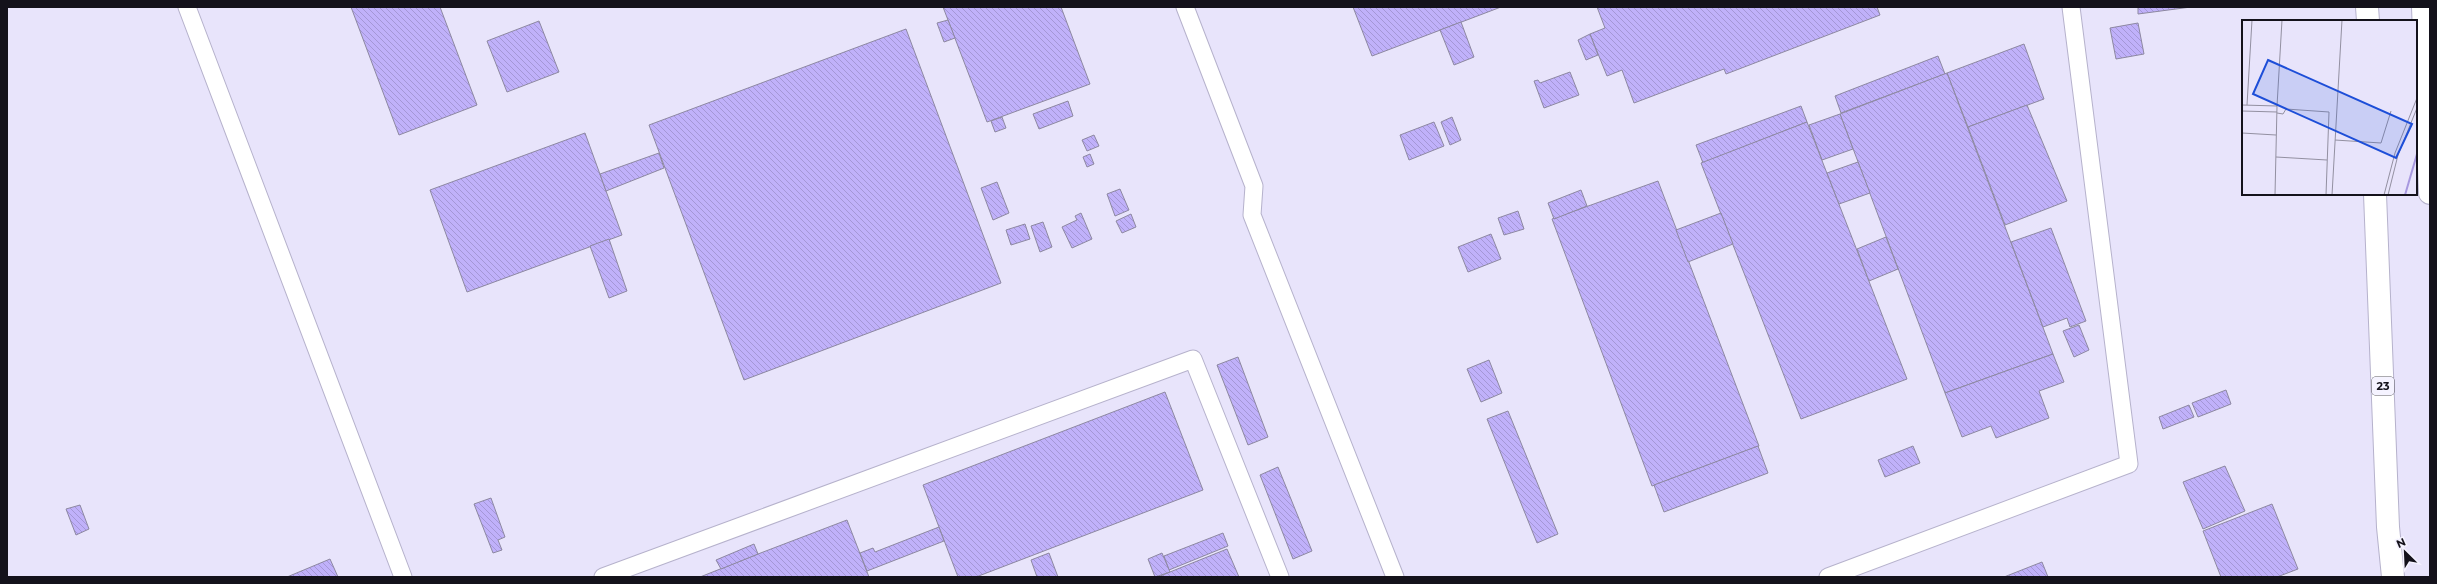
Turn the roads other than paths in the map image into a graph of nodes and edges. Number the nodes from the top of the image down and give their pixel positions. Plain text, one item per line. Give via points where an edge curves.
1 (187, 7) edge
2 (1185, 7) edge
3 (2071, 7) edge
4 (2367, 7) edge
5 (2423, 7) edge
6 (2368, 20) edge
7 (2430, 193) edge
8 (2375, 195) edge
9 (403, 577) edge
10 (603, 577) edge
11 (1280, 577) edge
12 (1395, 577) edge
13 (1828, 577) edge
14 (2393, 577) edge

1 - 9 lane
2 - 12 lane via 1254,186 1252,215
3 - 13 lane via 2129,464
4 - 6 highway
5 - 7 highway
8 - 14 highway, 23 via 2388,527
10 - 11 lane via 1193,359

